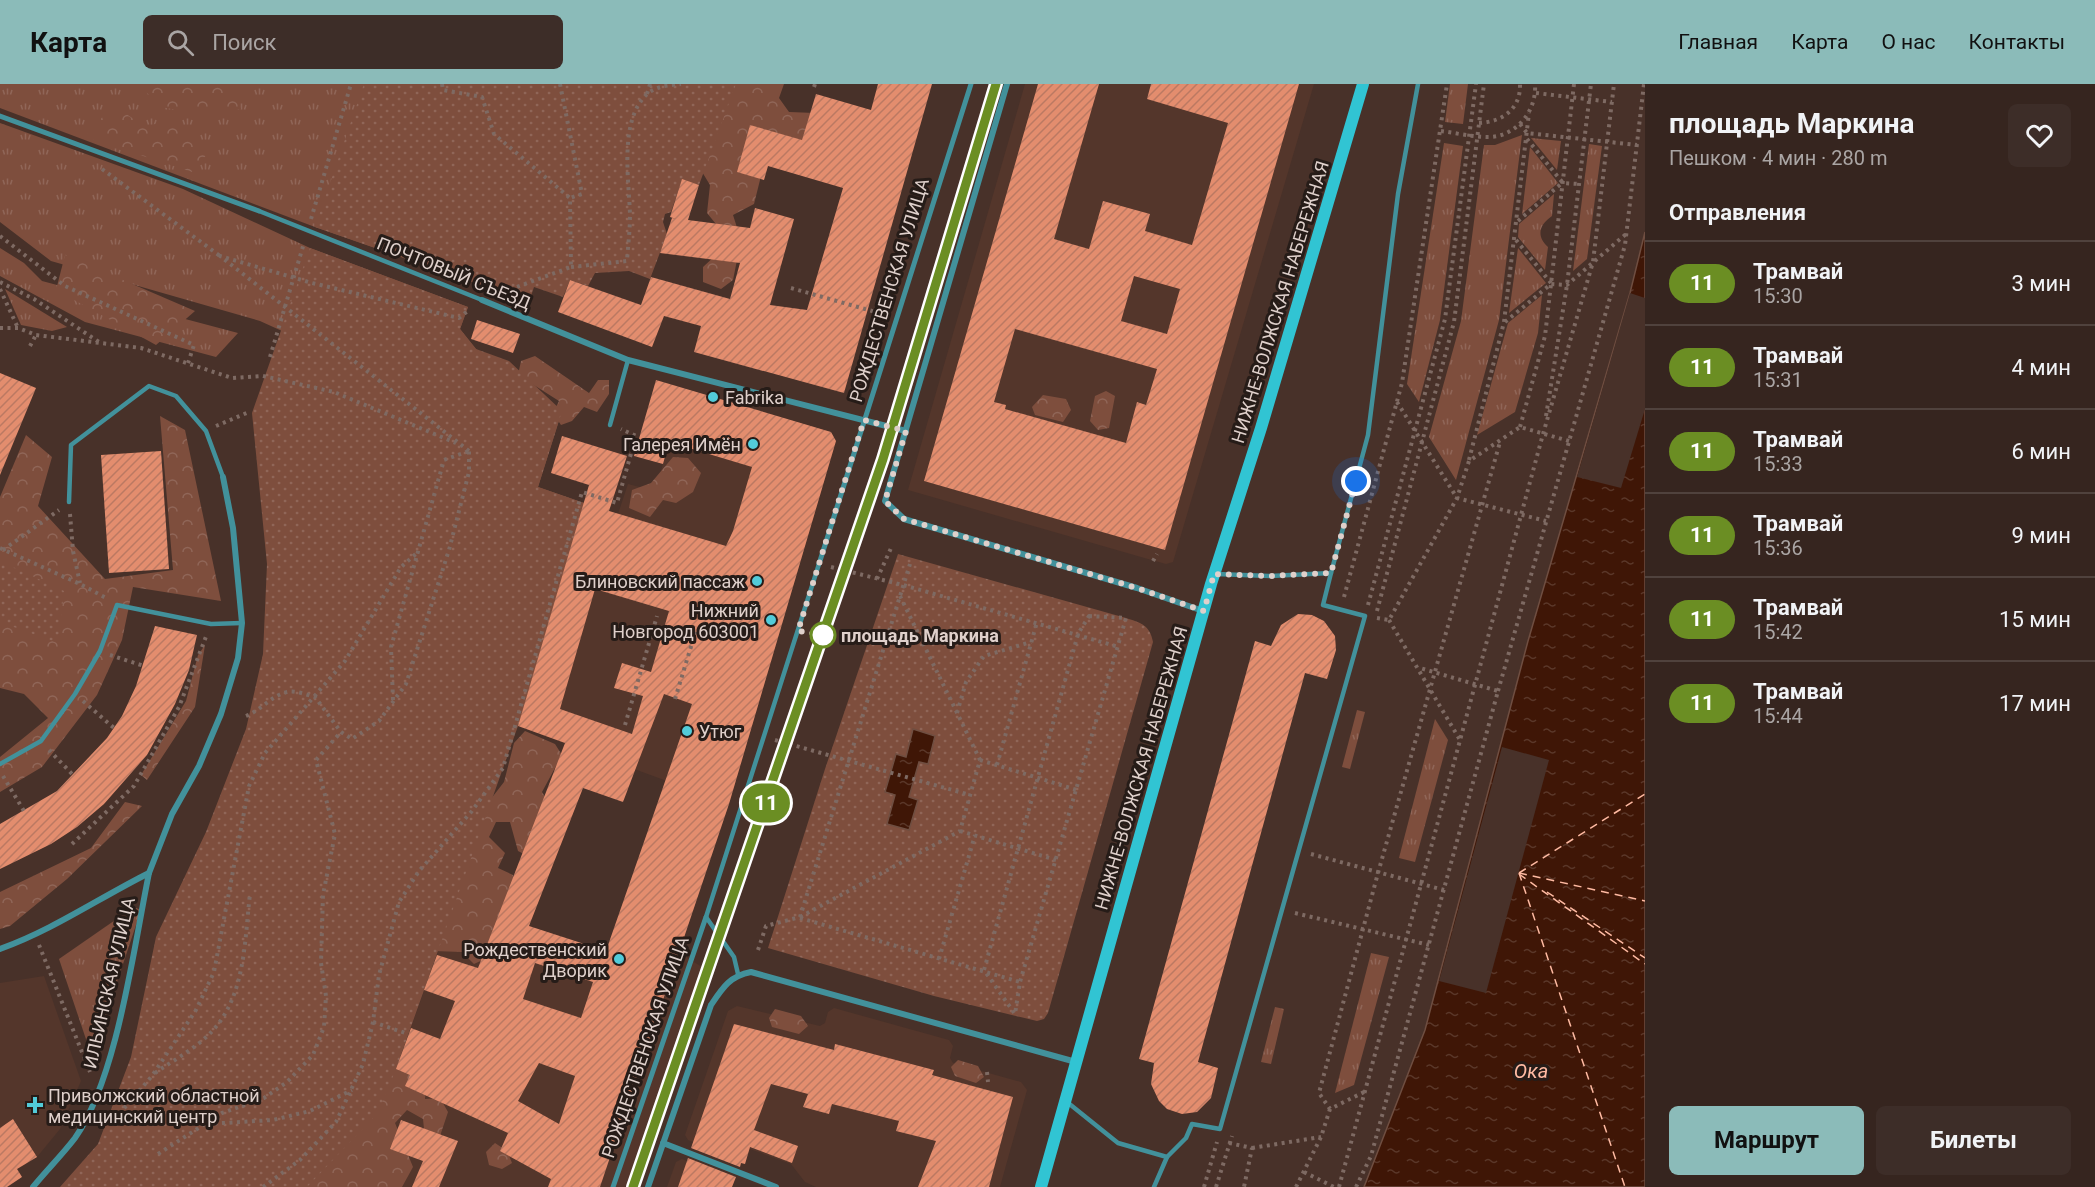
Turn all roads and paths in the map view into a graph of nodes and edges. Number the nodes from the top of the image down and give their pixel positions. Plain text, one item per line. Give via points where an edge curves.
1 (442, 84) edge
2 (560, 84) edge
3 (650, 84) edge
4 (681, 84) edge
5 (970, 84) edge
6 (1007, 84) edge
7 (1363, 84) edge
8 (1418, 84) edge
9 (1447, 84) edge
10 (1476, 84) edge
11 (1520, 84) edge
12 (1535, 84) edge
13 (1574, 84) edge
14 (1591, 84) edge
15 (1614, 84) edge
16 (1644, 84) edge
17 (1536, 93) junction
18 (647, 94) junction
19 (1572, 98) junction
20 (1589, 100) junction
21 (1612, 102) junction
22 (1529, 113) junction
23 (0, 117) edge
24 (1479, 123) dead end
25 (1520, 124) junction
26 (1441, 131) junction
27 (1469, 135) junction
28 (1527, 135) junction
29 (1568, 137) junction
30 (1584, 139) junction
31 (1608, 142) junction
32 (1637, 145) junction
33 (94, 164) dead end
34 (1563, 183) junction
35 (1579, 184) junction
36 (570, 198) junction
37 (259, 211) joint
38 (1518, 222) junction
39 (1626, 234) junction
40 (0, 236) edge
41 (1515, 238) junction
42 (220, 256) junction
43 (1593, 262) junction
44 (571, 267) junction
45 (0, 282) edge
46 (1551, 284) junction
47 (1567, 285) junction
48 (790, 288) dead end
49 (0, 289) edge
50 (507, 298) dead end
51 (482, 300) junction
52 (879, 313) dead end
53 (1504, 322) junction
54 (0, 328) edge
55 (18, 328) junction
56 (36, 335) junction
57 (104, 344) junction
58 (30, 346) dead end
59 (628, 360) junction
60 (188, 363) junction
61 (1397, 402) junction
62 (249, 412) dead end
63 (864, 420) junction
64 (610, 425) joint
65 (1520, 427) junction
66 (206, 430) junction
67 (1415, 430) junction
68 (906, 431) junction
69 (1543, 434) junction
70 (1569, 441) junction
71 (1500, 442) junction
72 (469, 451) junction
73 (1469, 461) junction
74 (223, 477) joint
75 (1457, 498) junction
76 (69, 502) junction
77 (1483, 504) junction
78 (1522, 514) junction
79 (1546, 521) junction
80 (892, 546) dead end
81 (2, 549) edge
82 (418, 552) junction
83 (1157, 554) dead end
84 (1154, 561) dead end
85 (819, 564) junction
86 (910, 564) dead end
87 (1331, 573) junction
88 (1214, 574) junction
89 (877, 579) junction
90 (80, 584) junction
91 (903, 585) junction
92 (900, 596) junction
93 (117, 605) junction
94 (1340, 610) junction
95 (1204, 611) junction
96 (1365, 615) junction
97 (657, 616) dead end
98 (1389, 620) junction
99 (1037, 622) junction
100 (242, 623) junction
101 (210, 624) junction
102 (697, 627) dead end
103 (1078, 634) junction
104 (1031, 642) junction
105 (1119, 647) junction
106 (100, 651) junction
107 (144, 666) dead end
108 (1420, 668) junction
109 (1436, 672) junction
110 (1475, 684) junction
111 (1431, 688) junction
112 (1498, 690) junction
113 (75, 694) junction
114 (315, 697) junction
115 (675, 699) dead end
116 (393, 700) junction
117 (957, 714) junction
118 (246, 716) dead end
119 (625, 725) dead end
120 (114, 728) dead end
121 (341, 732) junction
122 (765, 737) junction
123 (1460, 740) junction
124 (41, 741) junction
125 (980, 760) junction
126 (848, 761) junction
127 (0, 764) edge
128 (997, 765) junction
129 (0, 771) edge
130 (73, 775) dead end
131 (1037, 777) junction
132 (1077, 790) junction
133 (970, 795) junction
134 (24, 811) dead end
135 (960, 831) junction
136 (975, 835) junction
137 (72, 844) dead end
138 (1018, 847) junction
139 (1309, 854) dead end
140 (1056, 860) junction
141 (149, 873) junction
142 (1378, 873) junction
143 (1421, 884) junction
144 (1444, 890) junction
145 (250, 894) dead end
146 (1293, 912) dead end
147 (706, 916) junction
148 (800, 918) junction
149 (1363, 929) junction
150 (35, 936) junction
151 (1406, 940) junction
152 (1428, 945) junction
153 (0, 949) edge
154 (758, 950) dead end
155 (939, 959) junction
156 (984, 970) junction
157 (738, 974) junction
158 (1020, 981) junction
159 (374, 1022) junction
160 (408, 1034) dead end
161 (1076, 1062) junction
162 (987, 1072) dead end
163 (152, 1076) junction
164 (988, 1082) dead end
165 (353, 1090) junction
166 (98, 1092) junction
167 (1364, 1092) junction
168 (1065, 1101) junction
169 (1330, 1109) junction
170 (204, 1124) junction
171 (101, 1126) dead end
172 (1322, 1137) junction
173 (1210, 1139) dead end
174 (1218, 1140) junction
175 (663, 1143) junction
176 (1252, 1148) junction
177 (158, 1154) dead end
178 (1167, 1157) junction
179 (1304, 1172) junction
180 (33, 1187) edge
181 (263, 1187) edge
182 (613, 1187) edge
183 (648, 1187) edge
184 (776, 1187) edge
185 (1041, 1187) edge
186 (1154, 1187) edge
187 (1204, 1187) edge
188 (1244, 1187) edge
189 (1296, 1187) edge
190 (1334, 1187) edge
191 (1339, 1187) edge
192 (1356, 1187) edge

1 - 36 path via 443,90 482,97 494,134
2 - 36 path via 582,194
3 - 18 path
4 - 18 path via 663,86
5 - 63 street, РОЖДЕСТВЕНСКАЯ УЛИЦА
6 - 68 street
7 - 88 main road, НИЖНЕ-ВОЛЖСКАЯ НАБЕРЕЖНАЯ
8 - 87 lane via 1398,194 1368,435
9 - 26 path
10 - 27 path
11 - 24 path via 1518,101 1511,111 1491,123
12 - 17 path
13 - 19 path
14 - 20 path
15 - 21 path
16 - 32 path
17 - 19 path
17 - 22 path
18 - 44 path via 631,122 628,141 627,261
19 - 20 path
19 - 29 path
20 - 21 path
20 - 30 path
21 - 31 path
22 - 25 path
22 - 28 path
23 - 37 street, ПОЧТОВЫЙ СЪЕЗД
25 - 27 path via 1506,134
25 - 28 path
26 - 27 path
26 - 61 path
27 - 67 path via 1445,319
28 - 29 path
28 - 34 path
28 - 38 path
29 - 30 path
29 - 34 path
30 - 31 path
30 - 35 path
31 - 32 path
31 - 43 path
32 - 39 path
33 - 42 path
34 - 35 path
34 - 38 path
34 - 46 path
35 - 47 path
36 - 44 path
37 - 51 lane, ПОЧТОВЫЙ СЪЕЗД
38 - 41 path
39 - 43 path
39 - 70 path
40 - 60 path via 65,286 194,345
41 - 46 path
41 - 53 path
42 - 51 path via 312,284 459,318
42 - 72 path
43 - 47 path
43 - 69 path
44 - 50 path via 497,294
45 - 57 path
46 - 47 path
46 - 53 path
46 - 65 path via 1545,336
47 - 69 path
48 - 52 path
49 - 55 path
51 - 59 street, ПОЧТОВЫЙ СЪЕЗД
53 - 73 path
54 - 55 path
55 - 56 path
56 - 57 path
56 - 58 path
57 - 60 path via 141,348
59 - 63 street, ПОЧТОВЫЙ СЪЕЗД
59 - 64 lane
60 - 72 path via 232,378 263,376 334,392
61 - 67 path
61 - 94 path
62 - 66 path
63 - 68 street, ПОЧТОВЫЙ СЪЕЗД
63 - 85 street, РОЖДЕСТВЕНСКАЯ УЛИЦА
64 - 159 path via 636,436 617,503 582,492 503,768 472,811 419,871 399,902 379,975
65 - 69 path
65 - 71 path
66 - 74 lane
66 - 76 lane via 176,396 149,386 71,444
67 - 75 path
67 - 96 path
68 - 95 street via 885,501 904,519
69 - 70 path
69 - 78 path
70 - 79 path
71 - 73 path
71 - 77 path
72 - 82 path via 444,460
72 - 116 path via 469,472 449,550 406,684
73 - 75 path
74 - 100 street, ИЛЬИНСКАЯ УЛИЦА via 233,528
75 - 77 path
75 - 98 path
76 - 81 path
76 - 90 path
77 - 78 path
77 - 109 path
78 - 79 path
78 - 110 path
79 - 112 path
80 - 89 path
81 - 90 path
82 - 114 path via 401,567 345,660
82 - 116 path via 392,647
83 - 84 path
85 - 89 path
85 - 122 lane, РОЖДЕСТВЕНСКАЯ УЛИЦА
86 - 91 path
87 - 88 lane
87 - 94 lane via 1323,605
88 - 95 main road, НИЖНЕ-ВОЛЖСКАЯ НАБЕРЕЖНАЯ
89 - 91 path
90 - 93 path
91 - 92 path
91 - 99 path
92 - 117 path
92 - 126 path
93 - 101 lane
93 - 106 lane
94 - 96 lane
95 - 161 main road, НИЖНЕ-ВОЛЖСКАЯ НАБЕРЕЖНАЯ
96 - 98 path
96 - 178 lane via 1220,1129 1192,1124 1186,1138
97 - 119 path
98 - 108 path
99 - 103 path
99 - 104 path
100 - 101 lane
100 - 141 street, ИЛЬИНСКАЯ УЛИЦА via 238,658 221,714 200,766 172,814
101 - 137 path via 179,707 134,786
102 - 115 path
103 - 105 path
103 - 105 path via 1089,616 1126,618
103 - 131 path
104 - 117 path via 984,656 966,682
104 - 128 path
105 - 132 path
106 - 107 path
106 - 113 lane
108 - 109 path
108 - 111 path
109 - 110 path
109 - 111 path
110 - 112 path
110 - 123 path
111 - 123 path
111 - 142 path
112 - 144 path
113 - 120 path
113 - 124 lane
114 - 118 path via 288,692
114 - 121 path
114 - 163 path via 265,753 249,786 213,972 196,1011
116 - 121 path via 379,721 352,739
117 - 125 path
121 - 170 path via 316,760 335,834 323,895 324,1027 313,1055 287,1082 264,1098
122 - 126 path
122 - 147 lane, РОЖДЕСТВЕНСКАЯ УЛИЦА
123 - 143 path
124 - 127 lane
124 - 130 path
125 - 128 path
125 - 133 path
126 - 133 path
126 - 148 path
128 - 131 path
129 - 134 path
131 - 132 path
131 - 138 path
132 - 140 path
133 - 135 path
135 - 136 path
135 - 148 path
136 - 138 path
136 - 155 path
138 - 140 path
138 - 156 path
139 - 142 path
140 - 158 path
141 - 150 street
141 - 166 street, ИЛЬИНСКАЯ УЛИЦА via 116,1032
142 - 143 path
142 - 149 path
143 - 144 path
143 - 151 path
144 - 152 path
145 - 163 path via 240,983 223,1017 205,1039
146 - 149 path
147 - 157 lane, РОЖДЕСТВЕНСКАЯ УЛИЦА via 734,957
147 - 182 street, РОЖДЕСТВЕНСКАЯ УЛИЦА
148 - 154 path via 766,926
148 - 155 path
149 - 151 path
149 - 169 path via 1319,1093
150 - 153 street
150 - 166 path
151 - 152 path
151 - 167 path
152 - 192 path via 1371,1156
155 - 156 path
156 - 158 path
156 - 158 path via 1015,1014
157 - 161 street via 751,972
157 - 175 street via 727,981 711,1005
159 - 160 path
159 - 165 path
161 - 168 main road, НИЖНЕ-ВОЛЖСКАЯ НАБЕРЕЖНАЯ
162 - 164 path
163 - 171 path via 112,1121
165 - 170 path via 310,1111 273,1120
165 - 181 path via 336,1122 300,1160
166 - 180 street, ИЛЬИНСКАЯ УЛИЦА via 75,1137
167 - 169 path
167 - 191 path
168 - 178 lane via 1118,1143
168 - 185 main road, НИЖНЕ-ВОЛЖСКАЯ НАБЕРЕЖНАЯ
169 - 172 path
170 - 177 path
172 - 176 path
172 - 179 path
173 - 174 path
174 - 176 path
174 - 187 path
175 - 183 street
175 - 184 street
176 - 188 path
178 - 186 lane
179 - 189 path
179 - 190 path

